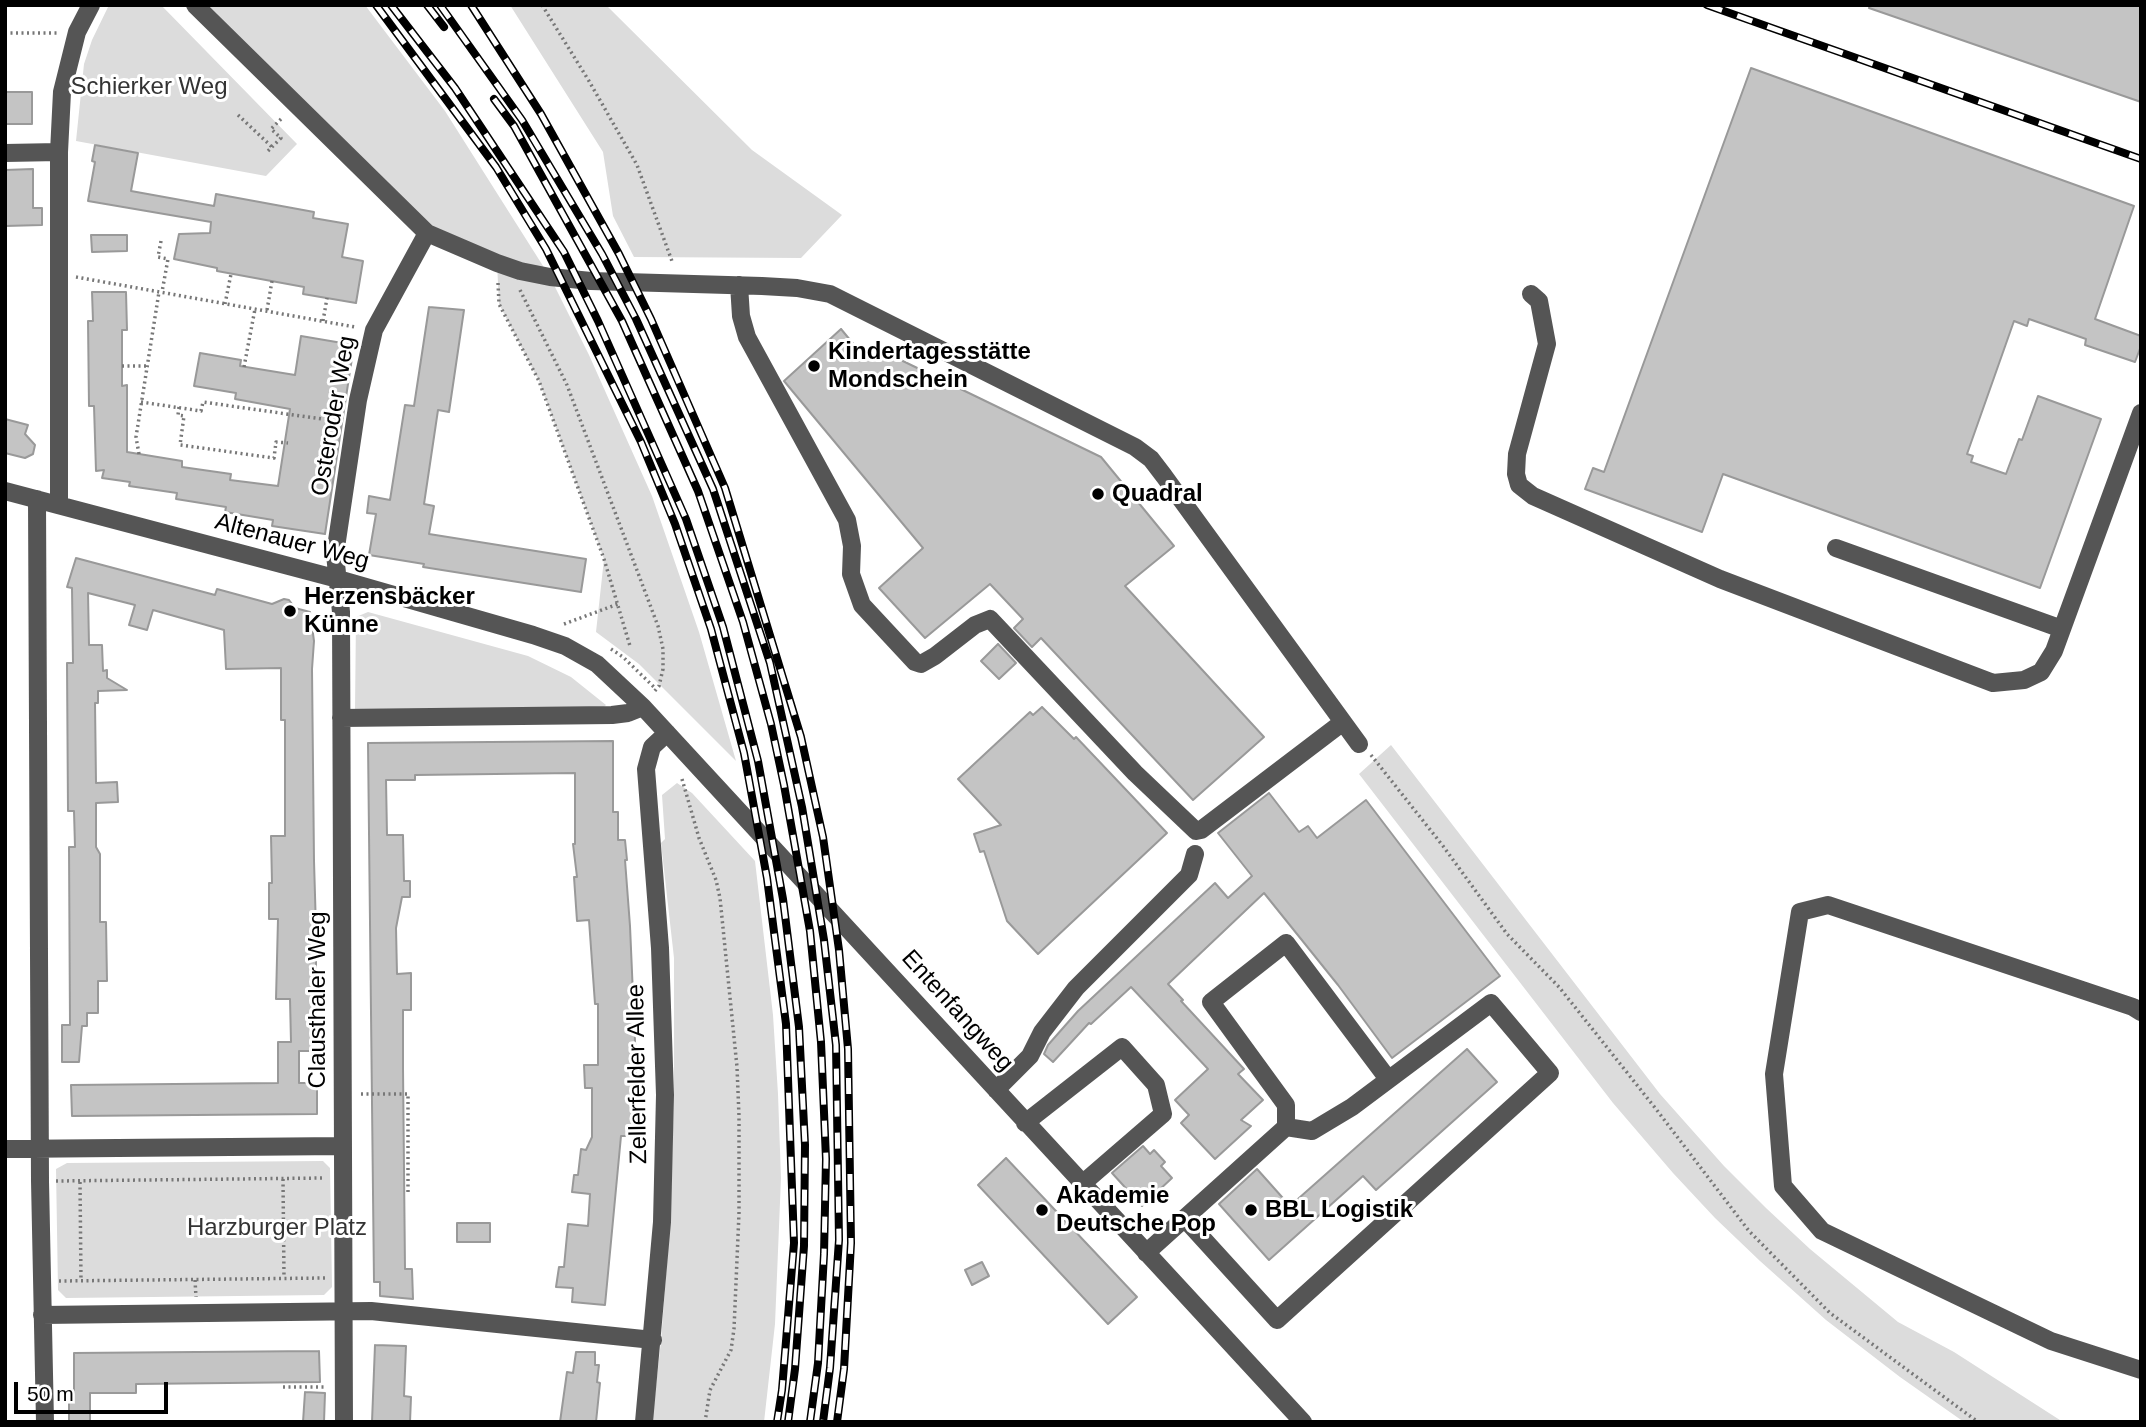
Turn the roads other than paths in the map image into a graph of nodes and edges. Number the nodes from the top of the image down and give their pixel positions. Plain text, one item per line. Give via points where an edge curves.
1 (91, 5) edge
2 (195, 5) edge
3 (59, 152) junction
4 (5, 153) edge
5 (428, 233) junction
6 (739, 285) junction
7 (1531, 294) dead end
8 (2141, 413) edge
9 (5, 491) edge
10 (37, 499) junction
11 (59, 505) junction
12 (1836, 548) dead end
13 (338, 579) junction
14 (2063, 629) junction
15 (565, 646) joint
16 (642, 707) junction
17 (341, 718) junction
18 (1343, 722) junction
19 (667, 733) junction
20 (1359, 744) road end
21 (1195, 854) dead end
22 (2141, 1012) edge
23 (1388, 1079) junction
24 (996, 1090) junction
25 (1025, 1123) junction
26 (1286, 1127) junction
27 (343, 1146) junction
28 (41, 1148) junction
29 (5, 1149) edge
30 (1082, 1184) junction
31 (1185, 1219) junction
32 (1146, 1253) junction
33 (345, 1311) junction
34 (42, 1315) junction
35 (653, 1340) junction
36 (2141, 1370) edge
37 (45, 1422) edge
38 (344, 1422) edge
39 (645, 1422) edge
40 (1303, 1422) edge

1 - 3 street via 77,32 62,92
2 - 5 street
3 - 4 street
3 - 11 street
5 - 6 street via 497,263 551,277
5 - 13 street, Osteroder Weg via 374,330 354,424 335,554
6 - 18 street via 830,294 1152,459
6 - 18 street via 747,337 847,520 851,574 862,605 915,662 921,664 990,619 1196,831
7 - 14 street via 1539,301 1547,344 1517,454 1516,474 1519,485 1533,496 1720,579 1993,683 2024,680 2041,672
8 - 14 street
9 - 10 street, Altenauer Weg
10 - 11 street, Altenauer Weg
10 - 28 street
11 - 13 street, Altenauer Weg
12 - 14 street
13 - 15 street, Altenauer Weg
13 - 17 street, Clausthaler Weg
15 - 16 street, Entenfangweg via 597,664
16 - 17 street via 612,715
16 - 19 street, Entenfangweg
17 - 27 street, Clausthaler Weg
18 - 20 street
19 - 24 street, Entenfangweg
19 - 35 street, Zellerfelder Allee via 652,747 646,769 660,948 665,1095
21 - 24 street via 1189,875 1076,988 1042,1032 1030,1056
22 - 36 street via 1828,905 1800,912 1773,1074 1783,1186 1822,1231 2051,1341
23 - 26 street via 1312,1131
23 - 26 street via 1286,943 1211,1002 1286,1105
23 - 31 street via 1490,1003 1550,1073 1277,1320
24 - 25 street, Entenfangweg
25 - 30 street, Entenfangweg
25 - 30 street via 1122,1047 1156,1085 1163,1114
26 - 31 street
27 - 28 street
27 - 33 street, Clausthaler Weg
28 - 29 street
28 - 34 street
30 - 32 street, Entenfangweg
31 - 32 street
32 - 40 street, Entenfangweg
33 - 34 street
33 - 35 street
33 - 38 street, Clausthaler Weg
34 - 37 street
35 - 39 street, Zellerfelder Allee

